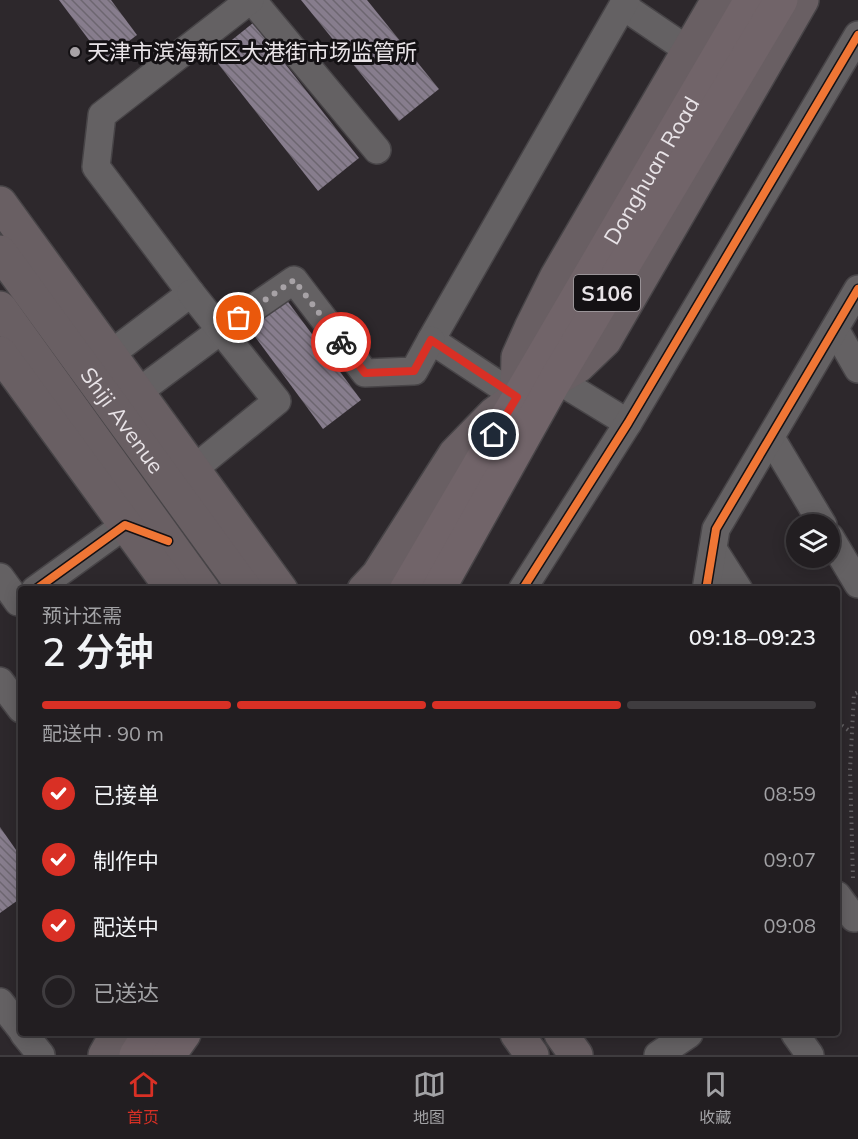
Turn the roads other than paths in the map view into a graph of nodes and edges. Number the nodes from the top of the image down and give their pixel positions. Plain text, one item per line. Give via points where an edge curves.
1 (251, 0) edge
2 (718, 0) edge
3 (752, 0) edge
4 (781, 0) edge
5 (802, 0) edge
6 (625, 3) edge
7 (858, 35) edge
8 (700, 58) junction
9 (377, 150) dead end
10 (0, 203) edge
11 (0, 252) edge
12 (858, 290) edge
13 (191, 293) junction
14 (0, 308) edge
15 (835, 329) junction
16 (220, 331) junction
17 (431, 340) junction
18 (0, 353) edge
19 (99, 363) junction
20 (858, 369) edge
21 (556, 379) junction
22 (517, 397) junction
23 (126, 401) junction
24 (628, 423) junction
25 (771, 438) junction
26 (118, 471) junction
27 (183, 478) junction
28 (816, 514) edge
29 (125, 525) junction
30 (168, 541) junction
31 (713, 549) junction
32 (840, 554) edge
33 (0, 577) edge
34 (244, 583) edge
35 (858, 584) edge
36 (41, 586) edge
37 (169, 586) edge
38 (200, 586) edge
39 (278, 586) edge
40 (367, 586) edge
41 (408, 586) edge
42 (440, 586) edge
43 (525, 586) edge
44 (707, 586) edge
45 (736, 586) edge
46 (18, 601) edge
47 (0, 681) edge
48 (18, 705) edge
49 (840, 901) edge
50 (850, 921) edge
51 (0, 1002) edge
52 (18, 1025) edge
53 (26, 1036) edge
54 (116, 1036) edge
55 (148, 1036) edge
56 (183, 1036) edge
57 (190, 1036) edge
58 (518, 1036) edge
59 (562, 1036) edge
60 (686, 1036) edge
61 (796, 1036) edge
62 (41, 1055) edge
63 (105, 1055) edge
64 (136, 1055) edge
65 (169, 1055) edge
66 (185, 1055) edge
67 (532, 1055) edge
68 (576, 1055) edge
69 (658, 1055) edge
70 (810, 1055) edge

1 - 9 street
1 - 13 street via 102,115 96,167
2 - 8 main road
3 - 8 highway, Donghuan Road / S106
4 - 21 highway, Donghuan Road / S106
5 - 21 main road via 605,340 578,366
6 - 8 street
6 - 17 street
7 - 24 street
8 - 22 highway, Donghuan Road / S106
10 - 19 main road
11 - 19 main road, Shiji Avenue
12 - 15 street
13 - 16 street
13 - 19 street
14 - 26 main road, Shiji Avenue
15 - 20 street
15 - 25 street
16 - 17 street via 294,280 365,373 414,371
16 - 23 street
16 - 27 street via 277,401
17 - 22 street
18 - 29 main road
19 - 23 main road
21 - 24 street
21 - 42 highway, Donghuan Road / S106
22 - 40 main road via 494,414 456,454
22 - 41 highway, Donghuan Road / S106
23 - 27 main road
24 - 43 street
25 - 28 street
25 - 31 street via 716,529
26 - 29 main road
26 - 30 main road, Shiji Avenue
27 - 34 main road, Shiji Avenue
27 - 39 main road
29 - 30 street
29 - 36 street
29 - 37 main road
30 - 38 main road, Shiji Avenue
31 - 44 street
31 - 45 street
32 - 35 street
33 - 46 street
47 - 48 street
49 - 50 street
51 - 52 street
53 - 62 street
54 - 63 main road
55 - 64 highway
56 - 65 highway
57 - 66 main road
58 - 67 main road
59 - 68 main road
60 - 69 street
61 - 70 street

